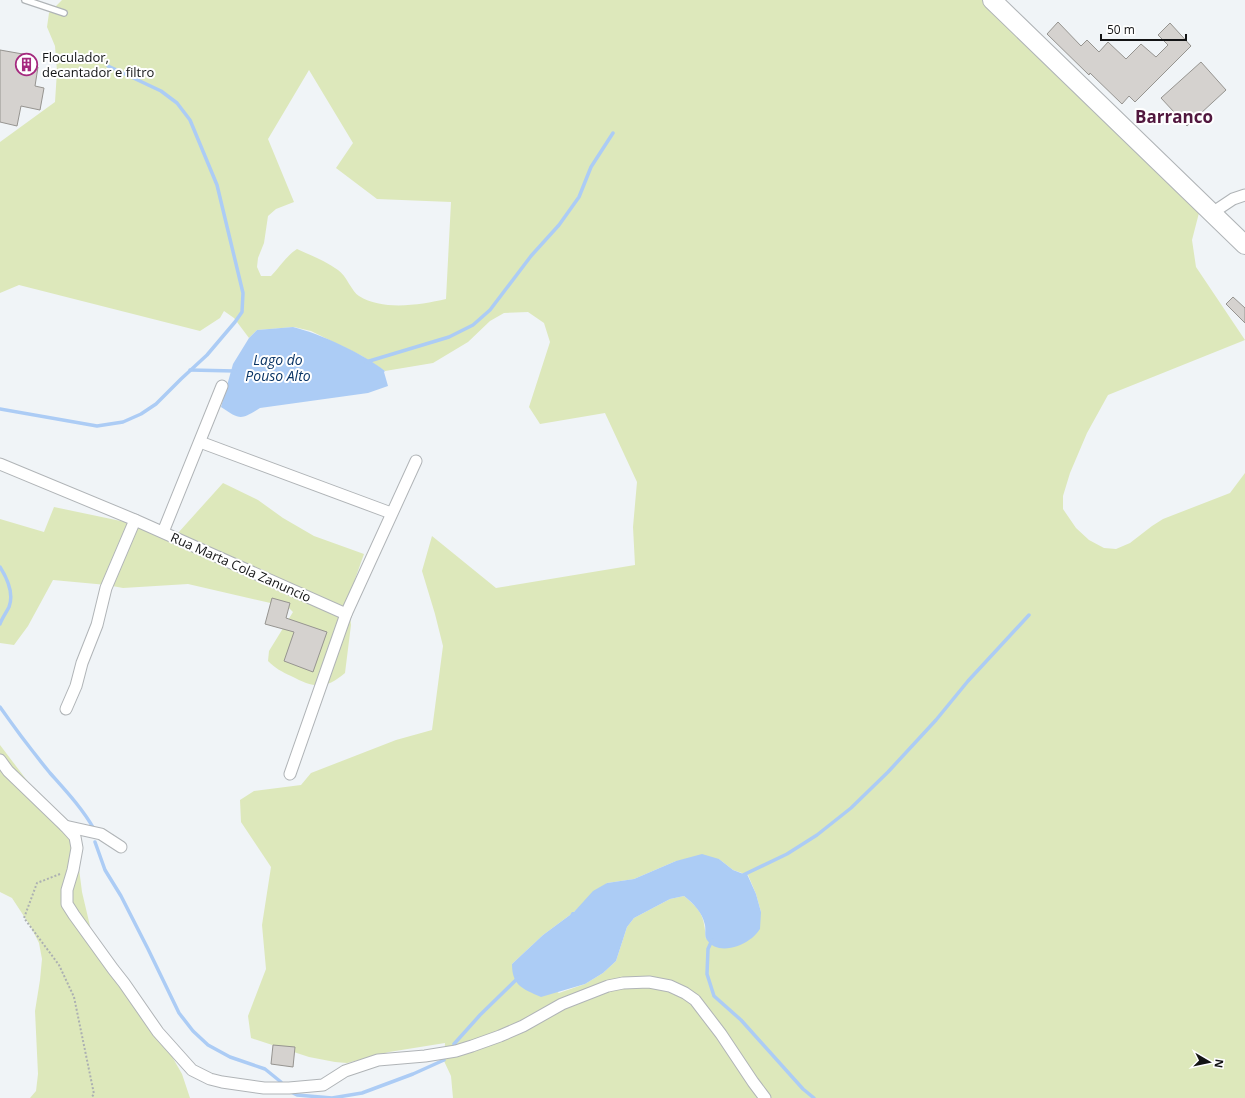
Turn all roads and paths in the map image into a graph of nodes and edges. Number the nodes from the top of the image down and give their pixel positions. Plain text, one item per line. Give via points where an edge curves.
1 (25, 0) edge
2 (992, 0) edge
3 (64, 13) dead end
4 (1245, 195) edge
5 (1212, 213) junction
6 (1245, 245) edge
7 (222, 386) dead end
8 (200, 442) junction
9 (416, 461) dead end
10 (0, 464) edge
11 (391, 513) junction
12 (135, 520) junction
13 (164, 532) junction
14 (346, 614) junction
15 (66, 709) dead end
16 (0, 760) edge
17 (290, 774) dead end
18 (65, 826) junction
19 (121, 847) dead end
20 (73, 870) junction
21 (91, 1098) edge
22 (765, 1098) edge

1 - 3 lane
2 - 5 main road
4 - 5 street via 1233,199
5 - 6 main road
7 - 8 street
8 - 11 street
8 - 13 street
9 - 11 street
10 - 12 street, Rua Marta Cola Zanuncio
11 - 14 street
12 - 13 street, Rua Marta Cola Zanuncio
12 - 15 street via 106,588 97,625
13 - 14 street, Rua Marta Cola Zanuncio
14 - 17 street
16 - 18 street via 8,771
18 - 19 street via 101,834
18 - 20 street via 75,837 77,848
20 - 21 path via 37,883 24,918 59,965 74,997 94,1094
20 - 22 street via 67,890 68,904 74,915 158,1032 192,1070 210,1079 264,1088 323,1085 345,1071 378,1060 425,1056 479,1044 523,1026 562,1004 608,986 624,982 649,982 670,986 695,1000

